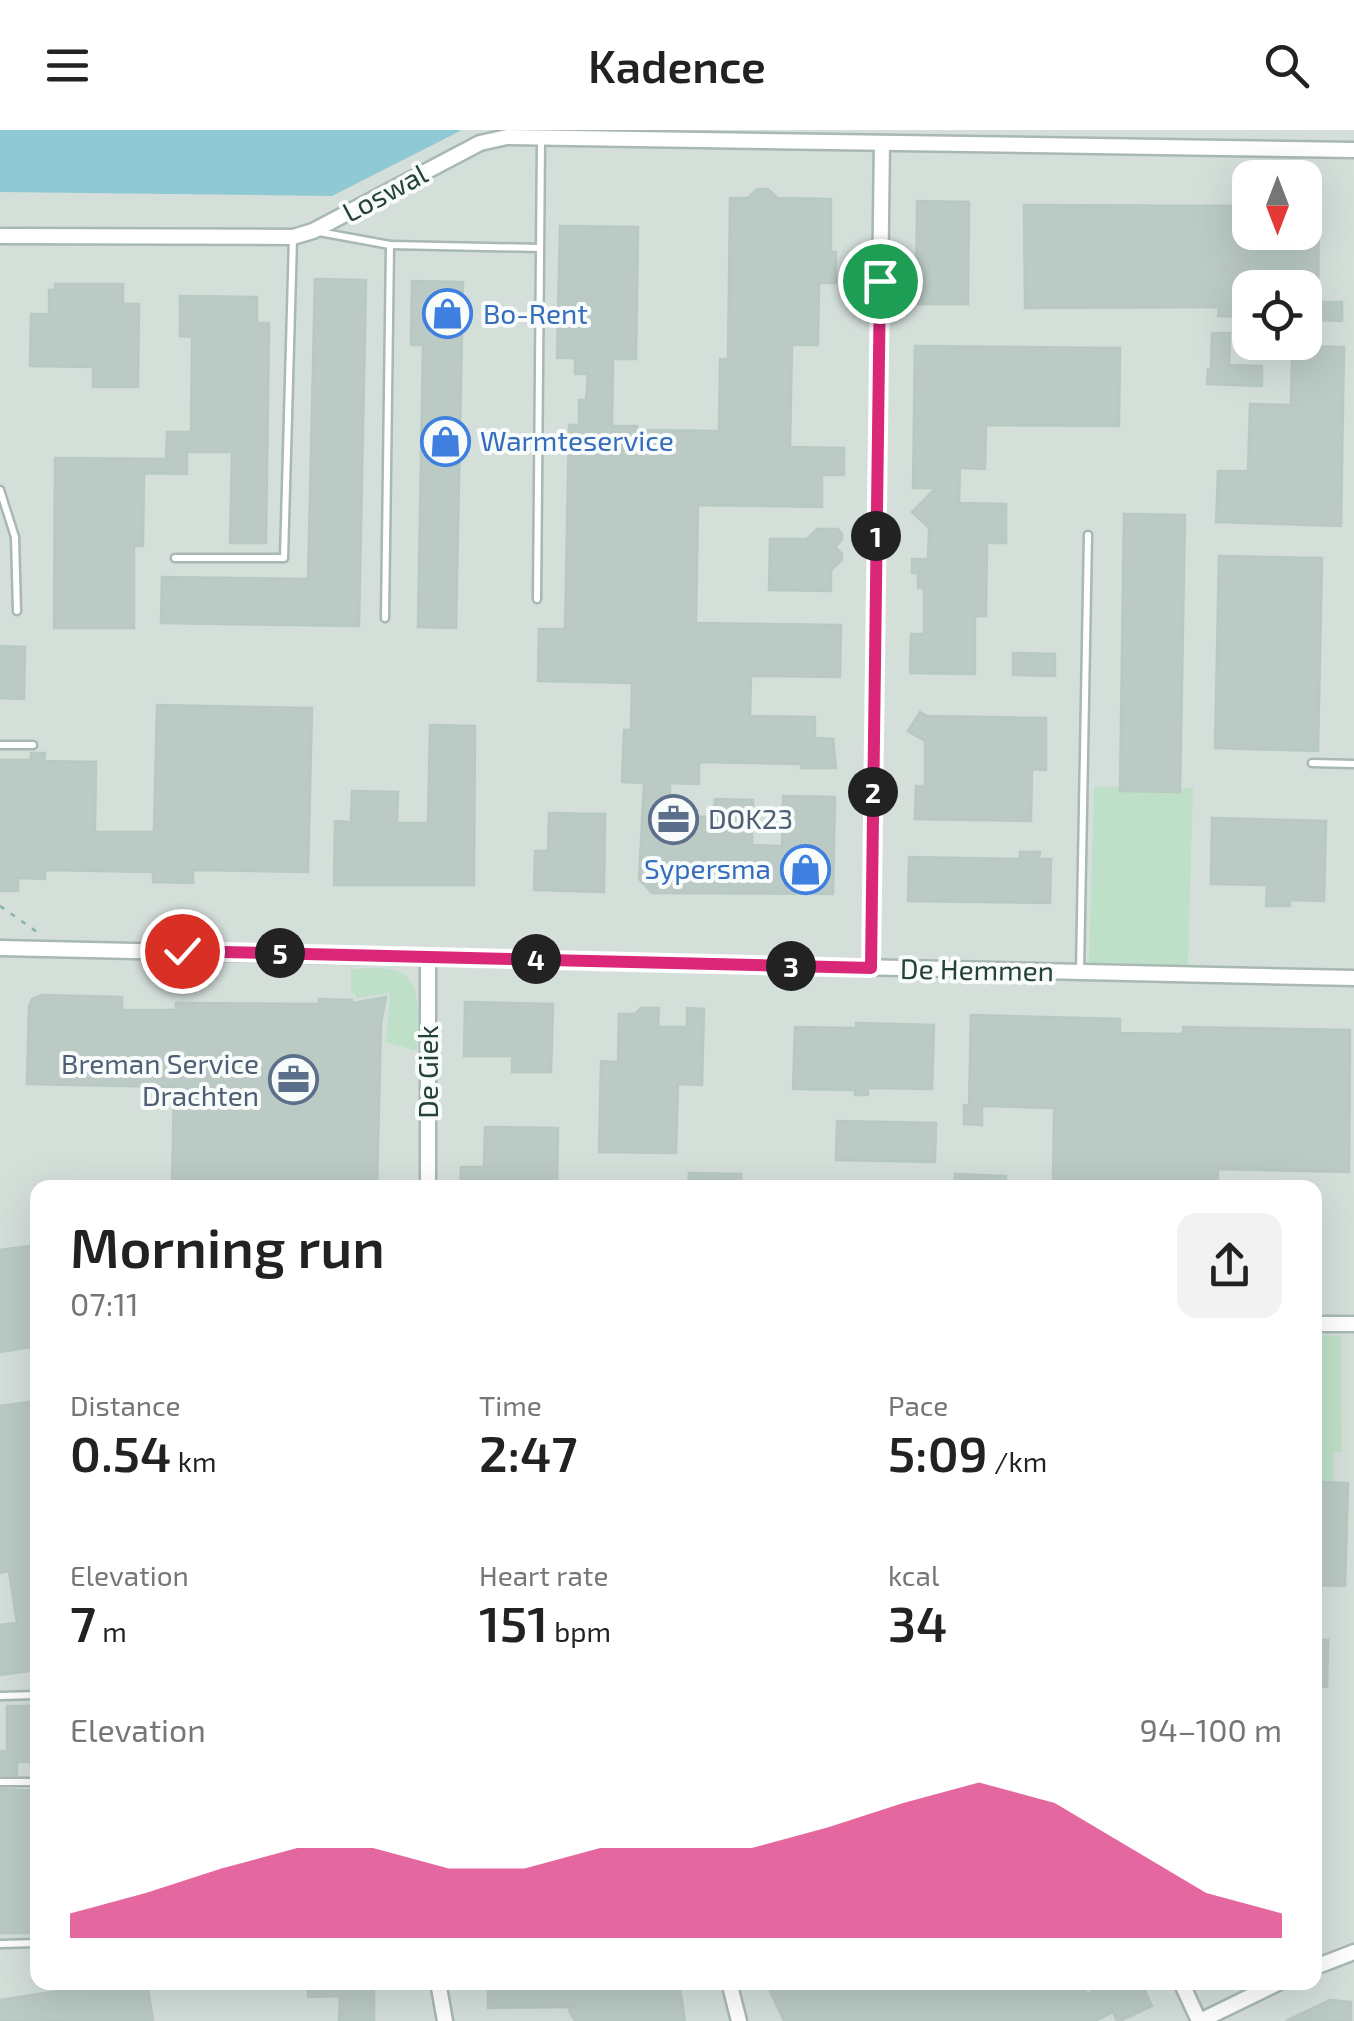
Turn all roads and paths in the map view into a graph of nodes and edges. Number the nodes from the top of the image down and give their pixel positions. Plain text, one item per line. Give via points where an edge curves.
1 (542, 137) junction
2 (882, 143) junction
3 (1354, 150) edge
4 (313, 231) junction
5 (0, 236) edge
6 (293, 237) junction
7 (390, 245) junction
8 (540, 248) junction
9 (0, 490) edge
10 (1088, 534) dead end
11 (174, 558) dead end
12 (537, 598) dead end
13 (17, 611) dead end
14 (386, 618) dead end
15 (0, 744) edge
16 (33, 745) dead end
17 (1312, 763) dead end
18 (1354, 764) edge
19 (0, 906) edge
20 (0, 948) edge
21 (59, 948) junction
22 (428, 957) junction
23 (871, 968) junction
24 (1080, 972) junction
25 (1354, 978) edge
26 (428, 1180) edge
27 (1322, 1324) edge
28 (1354, 1324) edge
29 (30, 1695) edge
30 (0, 1696) edge
31 (0, 1782) edge
32 (30, 1782) edge
33 (30, 1943) edge
34 (0, 1944) edge
35 (1354, 1952) edge
36 (1322, 1964) edge
37 (439, 1990) edge
38 (731, 1990) edge
39 (1185, 1990) edge
40 (1264, 1990) edge
41 (445, 2021) edge
42 (739, 2021) edge
43 (1200, 2021) edge

1 - 2 street, Loswal
1 - 4 street, Loswal via 480,143
1 - 8 lane
2 - 3 street, Loswal
2 - 23 street
4 - 6 street, Loswal
4 - 7 lane, Loswal
5 - 6 street, Loswal
6 - 11 lane via 284,558
7 - 8 lane
7 - 14 lane, Loswal
8 - 12 lane
9 - 13 lane via 15,537
10 - 24 lane
15 - 16 lane
17 - 18 lane
19 - 21 path
20 - 21 street, De Hemmen
21 - 22 street, De Hemmen
22 - 23 street, De Hemmen
22 - 26 street, De Giek
23 - 24 street, De Hemmen
24 - 25 street, De Hemmen
27 - 28 street
29 - 30 lane
31 - 32 lane
33 - 34 lane
35 - 36 street
37 - 41 street
38 - 42 street
39 - 43 street
40 - 43 street

